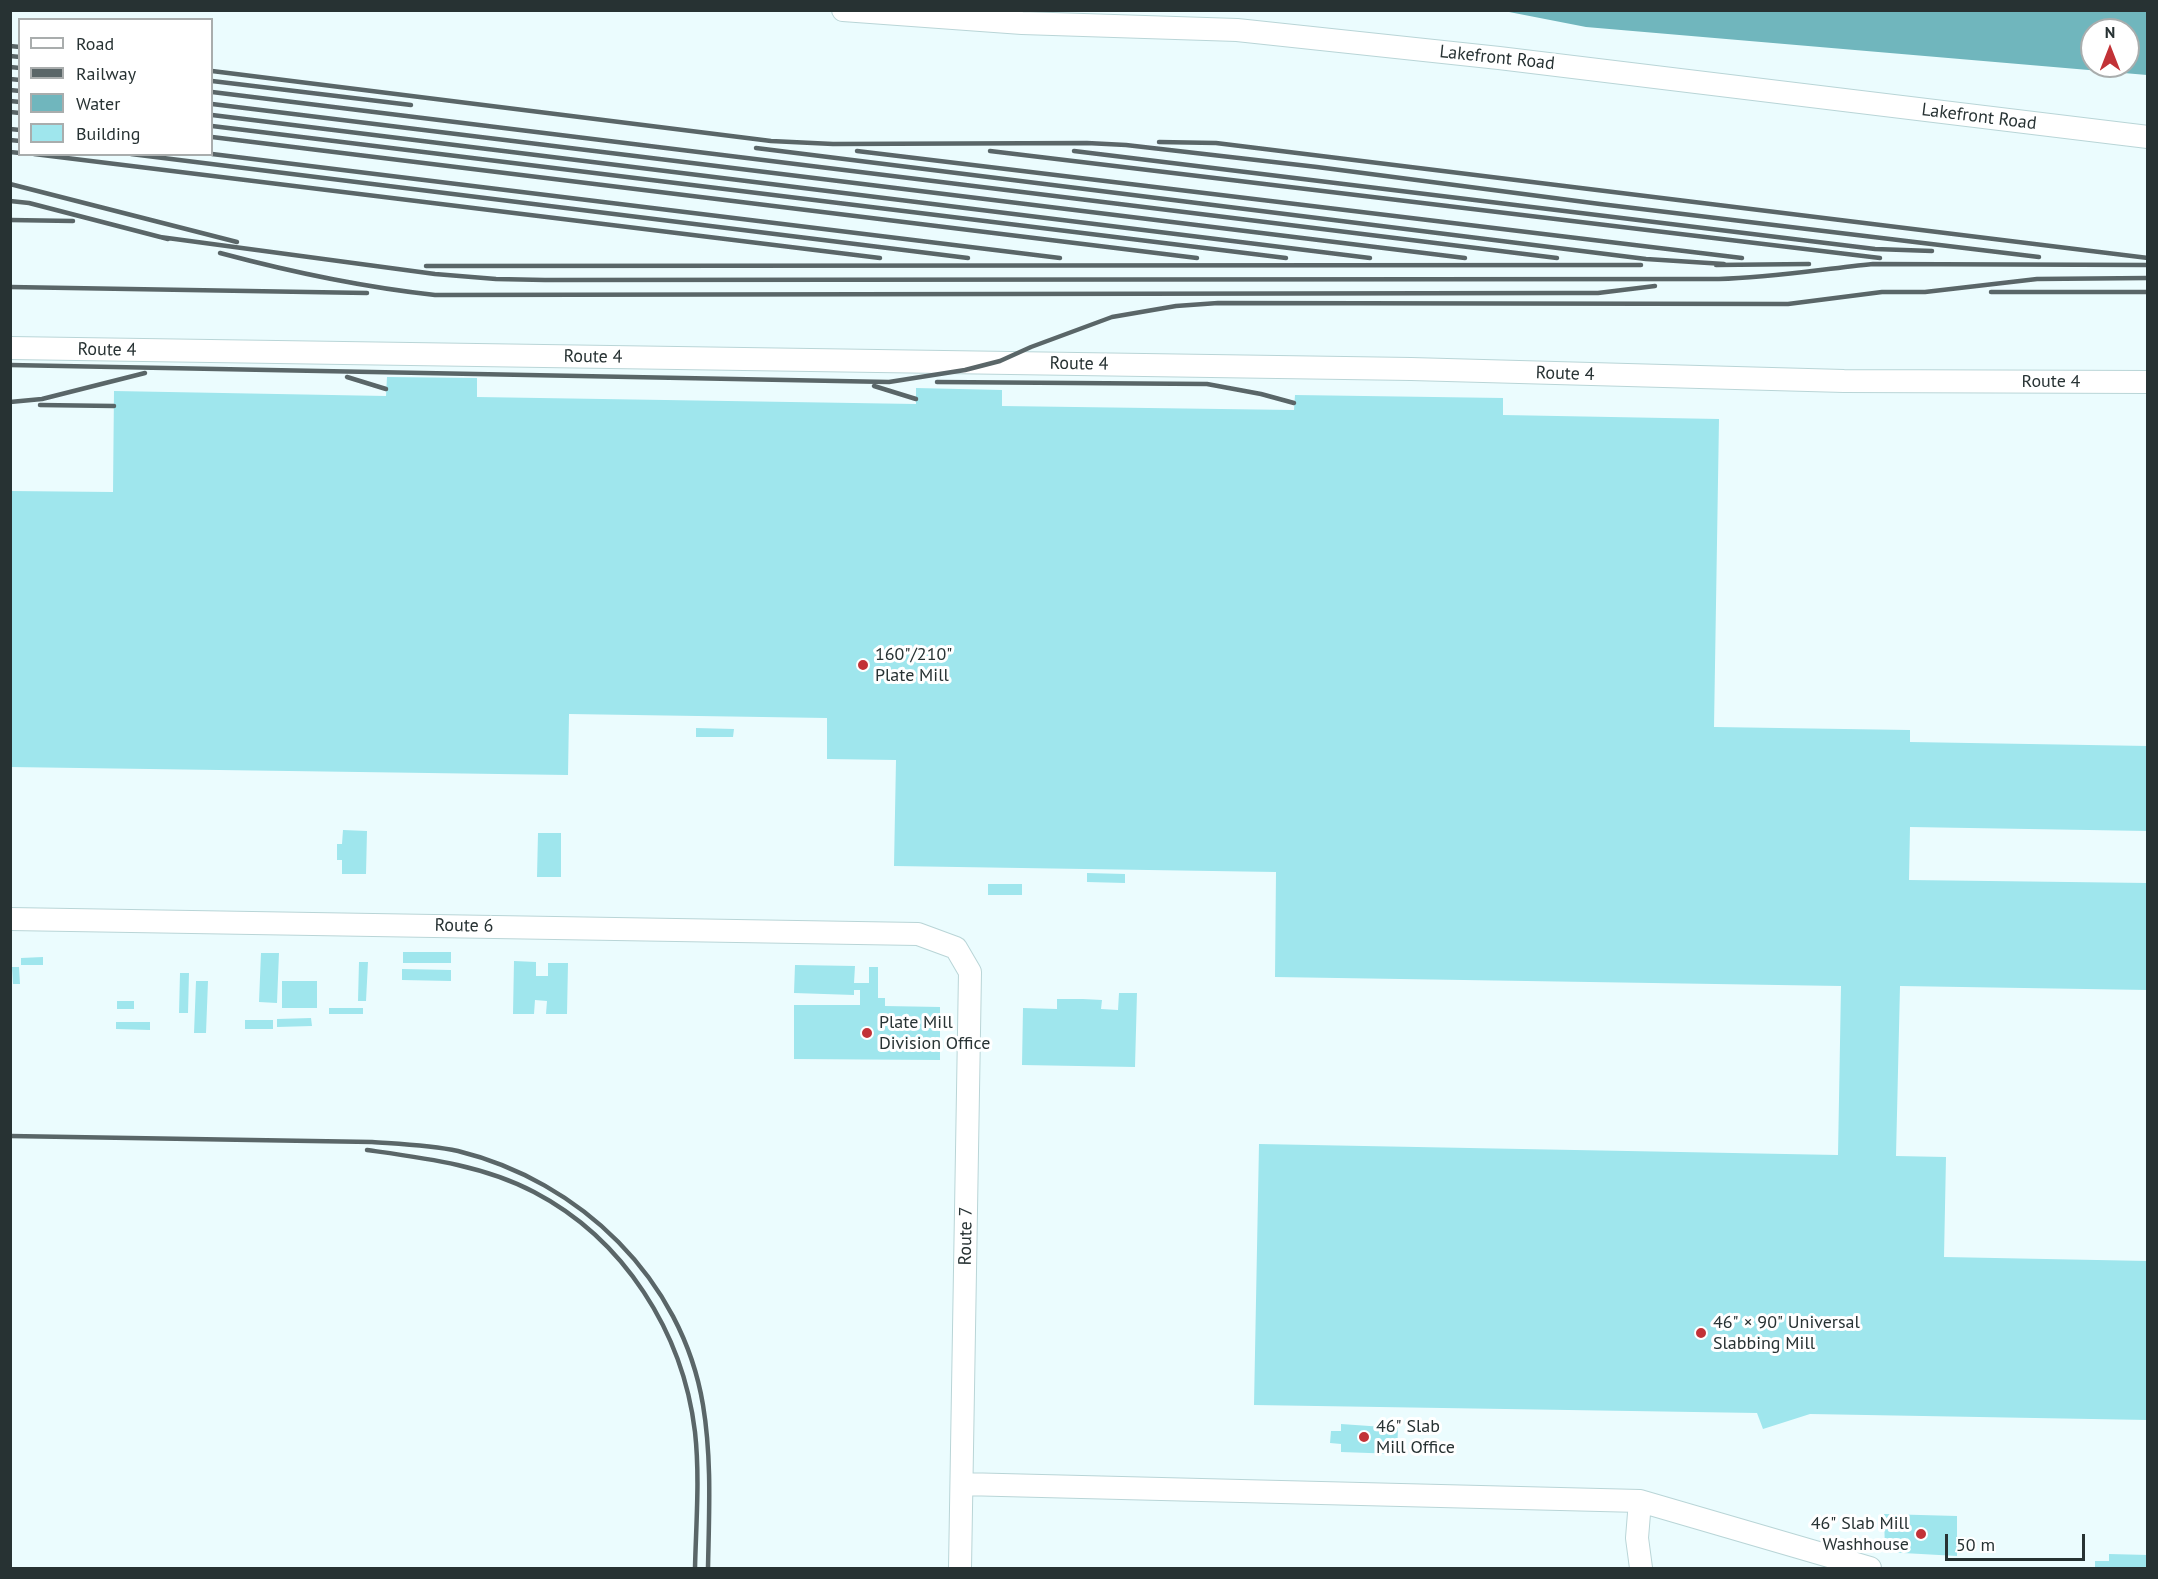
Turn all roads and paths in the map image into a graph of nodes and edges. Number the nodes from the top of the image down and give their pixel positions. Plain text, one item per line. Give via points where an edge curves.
1 (843, 10) edge
2 (2148, 137) edge
3 (10, 348) edge
4 (2148, 382) edge
5 (10, 919) edge
6 (918, 934) joint
7 (962, 1484) junction
8 (1640, 1501) junction
9 (960, 1569) edge
10 (1641, 1569) edge
11 (1870, 1569) edge

1 - 2 street, Lakefront Road via 1022,23 1237,30
3 - 4 street, Route 4 via 1412,369 1844,381
5 - 6 street, Route 6
6 - 7 street, Route 7 via 956,948 970,972
7 - 8 street
7 - 9 street, Route 7
8 - 10 street via 1637,1538
8 - 11 street

